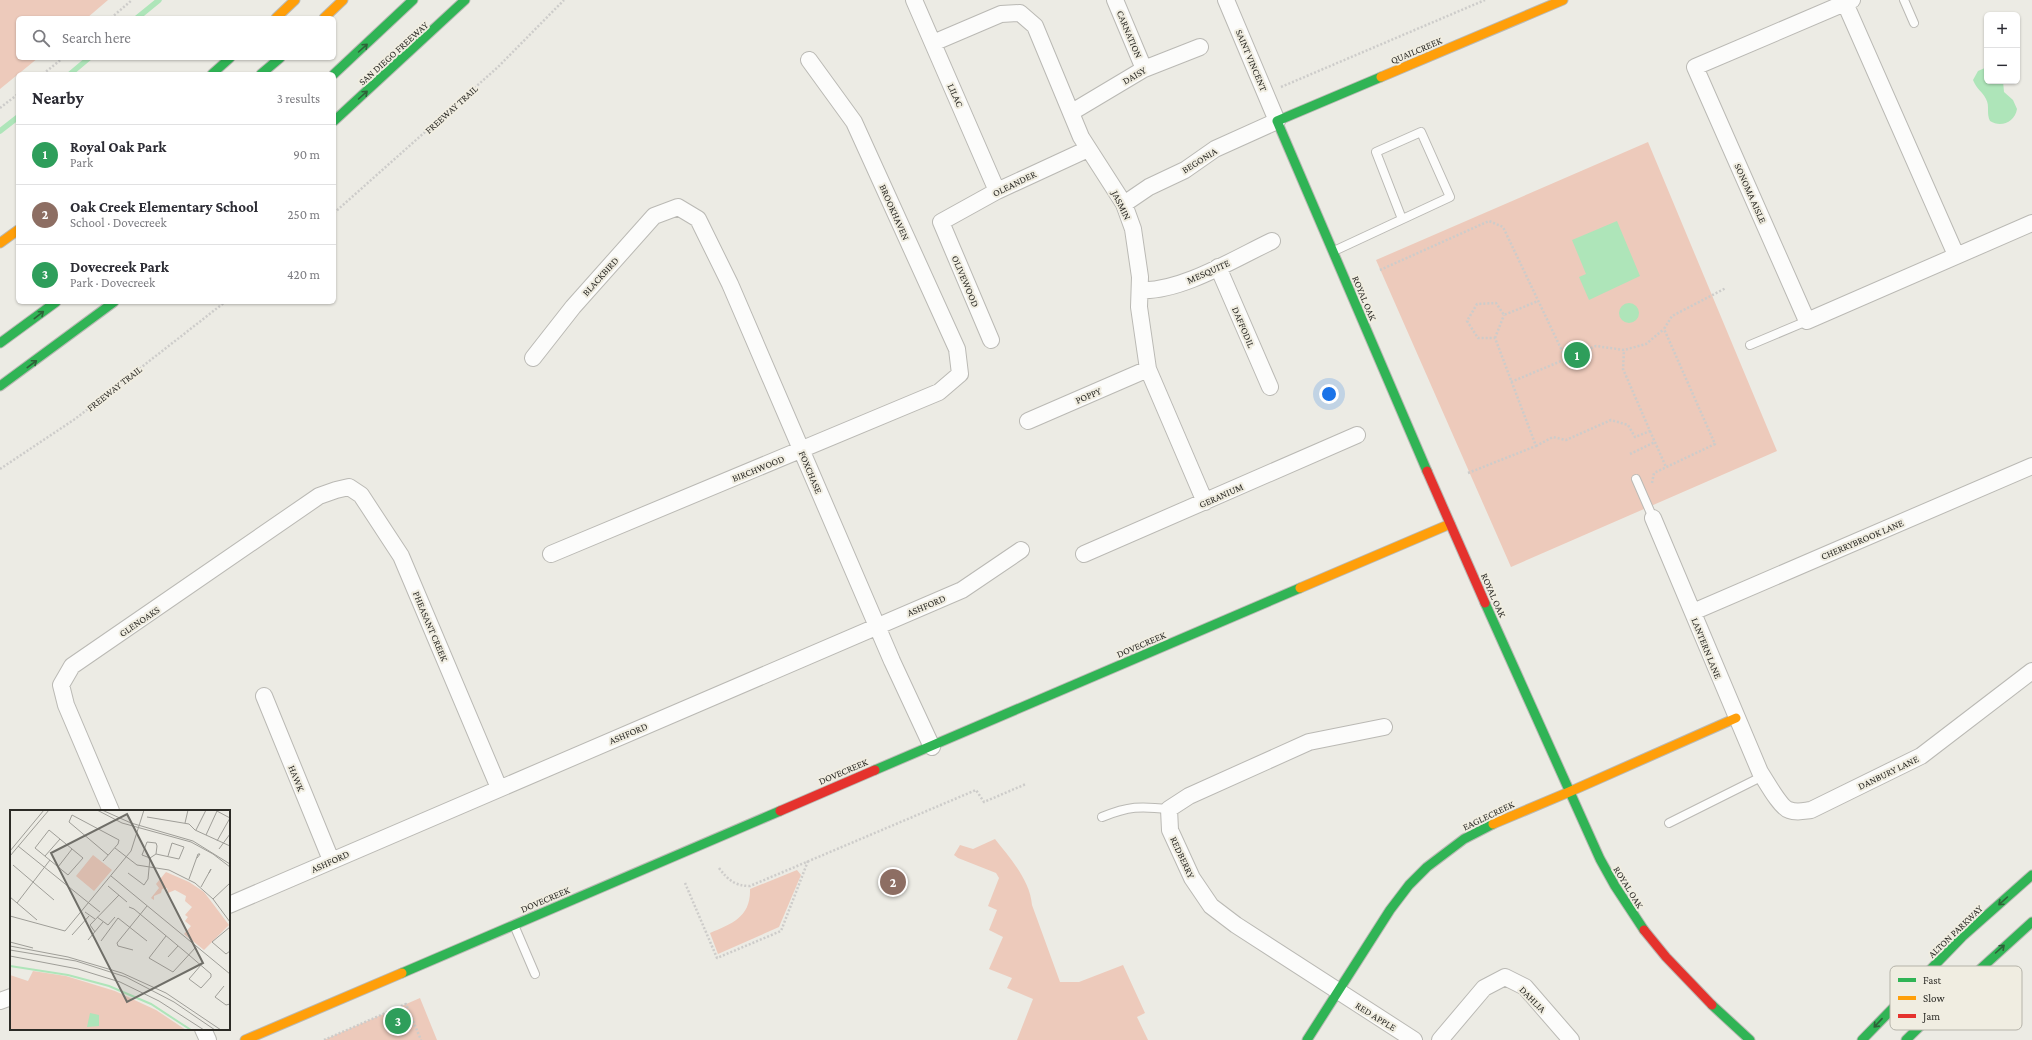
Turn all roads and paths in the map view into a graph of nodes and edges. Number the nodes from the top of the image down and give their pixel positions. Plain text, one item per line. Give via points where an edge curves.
1 (132, 0) edge
2 (296, 0) edge
3 (343, 0) edge
4 (413, 0) edge
5 (465, 0) edge
6 (564, 0) edge
7 (914, 0) edge
8 (1115, 0) edge
9 (1226, 0) edge
10 (1484, 0) edge
11 (1563, 0) edge
12 (1904, 0) edge
13 (1848, 1) edge
14 (113, 16) edge
15 (278, 16) edge
16 (326, 16) edge
17 (1914, 23) dead end
18 (933, 43) junction
19 (1200, 47) dead end
20 (60, 60) edge
21 (228, 60) edge
22 (278, 60) edge
23 (808, 60) dead end
24 (1144, 69) junction
25 (46, 72) edge
26 (214, 72) edge
27 (264, 72) edge
28 (336, 72) edge
29 (1266, 94) junction
30 (16, 96) edge
31 (0, 108) edge
32 (1072, 112) junction
33 (336, 119) edge
34 (1277, 121) junction
35 (1088, 149) junction
36 (997, 191) junction
37 (1124, 204) junction
38 (678, 207) joint
39 (336, 211) edge
40 (1402, 219) junction
41 (941, 222) joint
42 (2032, 223) edge
43 (15, 233) edge
44 (1272, 241) dead end
45 (0, 243) edge
46 (1333, 251) junction
47 (1956, 255) junction
48 (1218, 267) junction
49 (1380, 270) dead end
50 (1726, 288) dead end
51 (1140, 290) junction
52 (1538, 301) junction
53 (53, 304) edge
54 (111, 304) edge
55 (222, 304) edge
56 (1504, 315) junction
57 (1806, 320) junction
58 (1664, 329) junction
59 (1495, 338) junction
60 (991, 340) dead end
61 (0, 343) edge
62 (1750, 345) dead end
63 (1624, 350) junction
64 (533, 358) dead end
65 (1566, 359) junction
66 (1148, 369) junction
67 (960, 374) joint
68 (1511, 382) junction
69 (0, 386) edge
70 (1270, 387) dead end
71 (1028, 421) dead end
72 (1650, 431) junction
73 (1357, 435) dead end
74 (1655, 442) junction
75 (1536, 446) junction
76 (802, 450) junction
77 (1630, 454) dead end
78 (2032, 466) edge
79 (1666, 467) junction
80 (0, 470) edge
81 (1468, 473) dead end
82 (1636, 479) dead end
83 (1641, 488) junction
84 (336, 490) joint
85 (1205, 502) junction
86 (1652, 518) joint
87 (1450, 524) junction
88 (1021, 550) dead end
89 (551, 554) dead end
90 (1084, 554) dead end
91 (1693, 612) junction
92 (877, 626) junction
93 (2032, 671) edge
94 (264, 696) dead end
95 (1736, 718) junction
96 (1384, 727) dead end
97 (932, 746) junction
98 (1763, 776) junction
99 (1026, 784) dead end
100 (498, 788) junction
101 (1569, 792) junction
102 (1776, 796) joint
103 (1169, 809) junction
104 (111, 810) edge
105 (1102, 817) dead end
106 (1669, 823) dead end
107 (331, 860) junction
108 (808, 861) junction
109 (719, 868) dead end
110 (2032, 875) edge
111 (685, 883) dead end
112 (230, 905) edge
113 (2032, 922) edge
114 (513, 925) junction
115 (1934, 966) edge
116 (1983, 966) edge
117 (535, 974) dead end
118 (1338, 992) junction
119 (10, 997) edge
120 (0, 1001) edge
121 (1890, 1011) edge
122 (203, 1030) edge
123 (1916, 1030) edge
124 (330, 1039) edge
125 (208, 1040) edge
126 (245, 1040) edge
127 (324, 1040) edge
128 (421, 1040) edge
129 (1307, 1040) edge
130 (1414, 1040) edge
131 (1440, 1040) edge
132 (1571, 1040) edge
133 (1750, 1040) edge
134 (1862, 1040) edge
135 (1906, 1040) edge

1 - 14 path
2 - 15 main road
3 - 16 main road
28 -> 4 main road
33 -> 5 main road, SAN DIEGO FREEWAY
6 - 39 path, FREEWAY TRAIL via 498,67
7 - 18 street, LILAC
8 - 24 street, CARNATION
9 - 29 street, SAINT VINCENT
10 - 29 path
11 - 34 main road, QUAILCREEK
12 - 17 lane
13 - 47 street, SONOMA AISLE
13 - 57 street, SONOMA AISLE via 1695,67
18 - 32 street, JASMIN via 1002,14 1020,14 1034,26
18 - 36 street, LILAC
19 - 24 street, DAISY
20 - 25 path
21 - 26 main road
22 - 27 main road
23 - 67 street, BROOKHAVEN via 854,122 956,349
24 - 32 street, DAISY
29 - 34 street, SAINT VINCENT
30 - 31 path
32 - 35 street, JASMIN
34 - 37 street, BEGONIA via 1215,149 1185,170 1149,187
34 - 46 main road, ROYAL OAK
35 - 36 street, OLEANDER
35 - 37 street, JASMIN
36 - 41 street, OLEANDER
37 - 51 street, JASMIN via 1136,244
38 - 64 street, BLACKBIRD via 654,216 573,307
38 - 76 street, FOXCHASE via 698,219 730,284
40 - 40 lane via 1450,197 1421,132 1376,152
40 - 46 lane
41 - 60 street, OLIVEWOOD
42 - 47 street
43 - 45 main road
44 - 48 street, MESQUITE
46 - 87 main road, ROYAL OAK
47 - 57 street
48 - 51 street, MESQUITE via 1174,286 1153,291
48 - 70 street, DAFFODIL
49 - 52 path via 1489,221 1503,227
50 - 58 path via 1672,316
51 - 66 street, JASMIN via 1139,307
52 - 56 path
52 - 65 path
61 -> 53 main road
69 -> 54 main road
55 - 80 path, FREEWAY TRAIL via 75,419
56 - 59 path
56 - 59 path via 1496,303 1477,304 1467,321 1478,338
57 - 62 lane
58 - 63 path via 1646,344
58 - 79 path via 1714,444
59 - 68 path
63 - 65 path via 1596,346
63 - 72 path via 1623,369
65 - 68 path
66 - 71 street, POPPY
66 - 85 street, JASMIN
67 - 76 street, BIRCHWOOD via 939,392
68 - 75 path
72 - 74 path
72 - 75 path via 1635,437 1628,425 1611,420 1566,440 1553,438
73 - 85 street, GERANIUM
74 - 77 path
74 - 79 path
75 - 81 path
76 - 89 street, BIRCHWOOD
76 - 92 street, FOXCHASE
78 - 91 street, CHERRYBROOK LANE
79 - 83 path via 1654,473 1652,483
82 - 83 lane
83 - 86 lane
84 - 100 street, PHEASANT CREEK via 349,487 361,495 401,556
84 - 104 street, GLENOAKS via 319,496 72,666 61,685 66,705
85 - 90 street, GERANIUM
86 - 91 street, LANTERN LANE
87 - 97 main road, DOVECREEK
87 - 101 main road, ROYAL OAK
88 - 92 street, ASHFORD via 962,590
91 - 95 street, LANTERN LANE
92 - 97 street, FOXCHASE
92 - 100 street, ASHFORD
93 - 102 street, DANBURY LANE via 1921,756 1832,800 1811,810 1799,812 1787,810
94 - 107 street, HAWK
95 - 98 street, LANTERN LANE
95 - 101 main road, EAGLECREEK
96 - 103 street via 1309,742 1189,796
97 - 114 main road, DOVECREEK
98 - 102 street, LANTERN LANE
98 - 106 lane
99 - 108 path via 984,802 976,790
100 - 107 street, ASHFORD
101 - 118 main road, EAGLECREEK via 1483,827 1427,867 1390,910
101 - 133 main road, ROYAL OAK via 1600,859 1624,902 1683,978
103 - 105 lane via 1138,806
103 - 118 street, REDBERRY via 1170,830 1192,878 1211,906
107 - 112 street, ASHFORD
108 - 109 path via 750,886 739,886 726,878
108 - 111 path via 781,931 717,958
110 -> 115 main road, ALTON PARKWAY via 1962,937
116 -> 113 main road
114 - 117 lane
114 - 126 main road, DOVECREEK
118 - 129 main road, EAGLECREEK
118 - 130 street, RED APPLE
119 - 120 street
121 -> 134 main road, ALTON PARKWAY
122 - 125 street
135 -> 123 main road
124 - 127 path
124 - 128 path via 406,1004
131 - 132 street, DAHLIA via 1484,988 1505,977 1525,987

